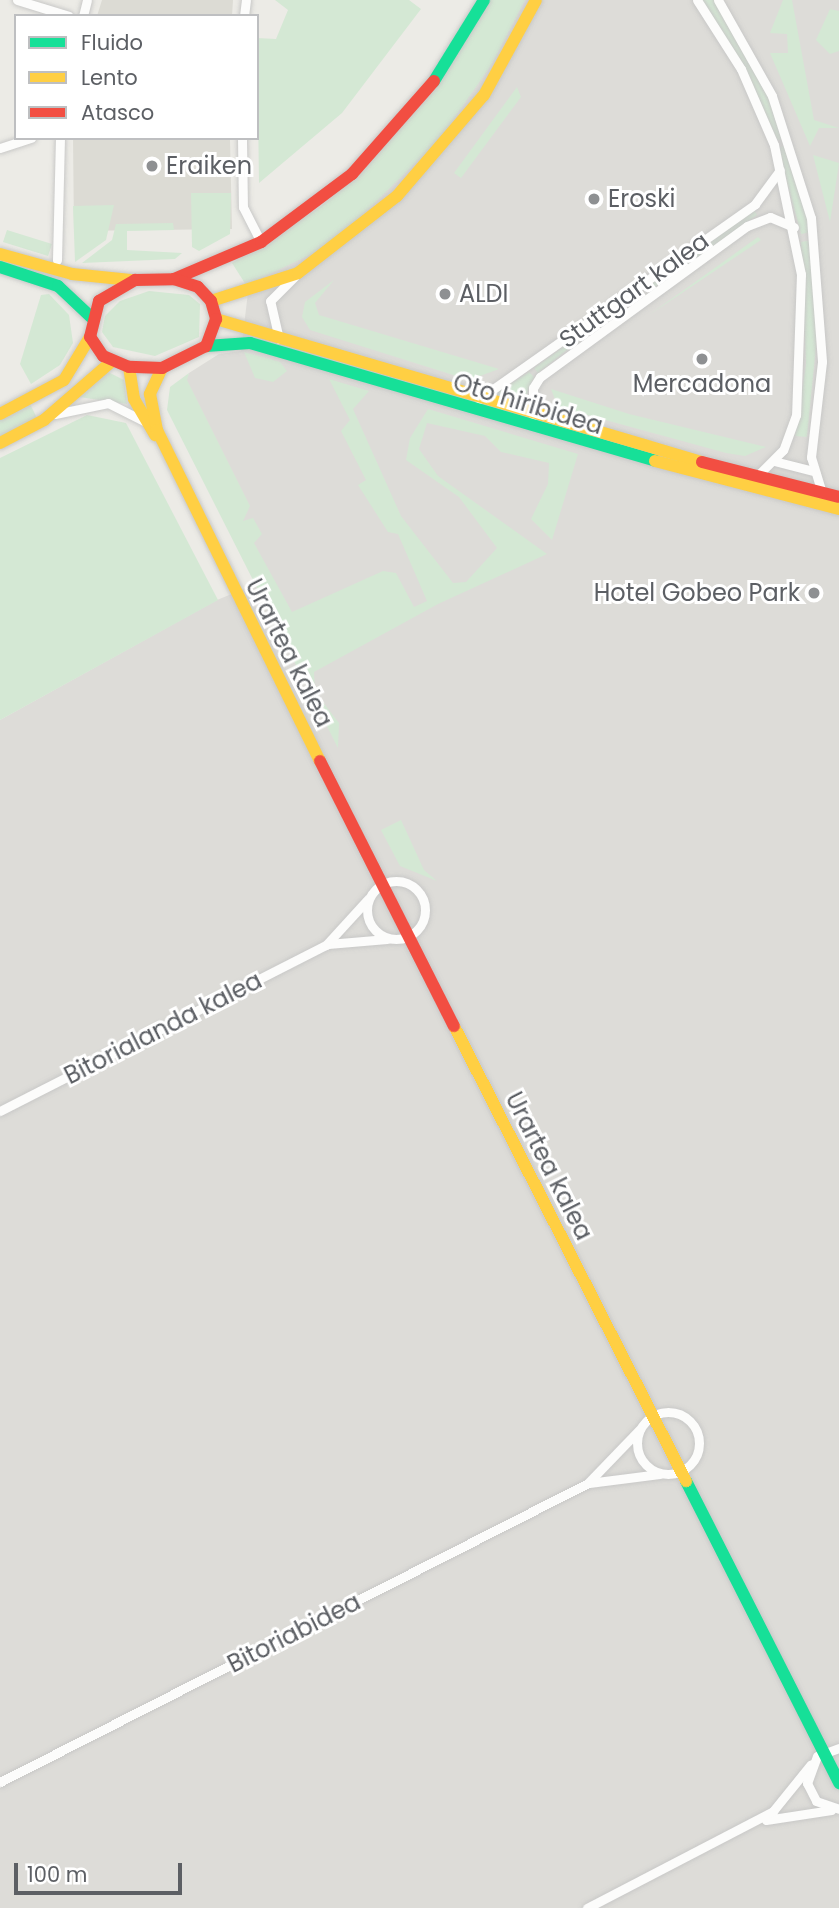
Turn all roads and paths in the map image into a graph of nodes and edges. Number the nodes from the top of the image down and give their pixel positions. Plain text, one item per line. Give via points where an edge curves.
1 (17, 0) edge
2 (484, 0) edge
3 (536, 0) edge
4 (697, 0) edge
5 (718, 0) edge
6 (62, 14) edge
7 (25, 140) edge
8 (60, 140) edge
9 (242, 140) edge
10 (0, 148) edge
11 (780, 170) junction
12 (794, 227) junction
13 (261, 242) junction
14 (0, 254) edge
15 (57, 260) dead end
16 (0, 267) edge
17 (298, 273) junction
18 (174, 279) junction
19 (135, 280) junction
20 (211, 301) junction
21 (91, 317) junction
22 (216, 319) junction
23 (90, 337) junction
24 (279, 339) junction
25 (206, 346) junction
26 (111, 362) junction
27 (129, 367) junction
28 (162, 368) junction
29 (479, 399) junction
30 (0, 414) edge
31 (533, 415) junction
32 (50, 416) junction
33 (144, 421) junction
34 (160, 440) junction
35 (0, 443) edge
36 (774, 461) junction
37 (813, 471) junction
38 (757, 476) junction
39 (822, 493) junction
40 (839, 497) edge
41 (839, 509) edge
42 (384, 883) junction
43 (368, 899) junction
44 (411, 935) junction
45 (392, 939) junction
46 (326, 945) junction
47 (0, 1111) edge
48 (653, 1415) junction
49 (639, 1430) junction
50 (681, 1472) junction
51 (663, 1474) junction
52 (588, 1483) junction
53 (839, 1748) edge
54 (824, 1751) junction
55 (811, 1764) junction
56 (0, 1782) edge
57 (839, 1783) edge
58 (836, 1809) edge
59 (751, 1825) junction
60 (587, 1908) edge

1 - 6 street
2 - 13 street via 436,80 377,150
3 - 17 street via 484,95 434,158 363,228
4 - 11 street via 741,69
5 - 37 street via 772,96 815,236 822,362
7 - 10 street
8 - 15 street
9 - 13 street via 243,207
11 - 12 street
11 - 29 street, Stuttgart kalea via 749,208
12 - 31 street, Stuttgart kalea via 770,217 747,226 540,377 533,388
12 - 36 street via 803,320 800,384 792,430
13 - 18 street
14 - 19 street via 72,274
16 - 21 street via 58,286
17 - 20 street
17 - 24 street via 271,301
18 - 19 street
18 - 20 street via 198,287
19 - 21 street via 107,294
20 - 22 street
21 - 23 street
22 - 24 street, Oto hiribidea
22 - 25 street
23 - 26 street
23 - 30 street via 64,380
24 - 29 street, Oto hiribidea
25 - 28 street
25 - 41 street, Oto hiribidea via 250,343 600,448
26 - 27 street
26 - 32 street
27 - 28 street
27 - 33 street, Urartea kalea
28 - 34 street, Urartea kalea via 150,394
29 - 31 street, Oto hiribidea
31 - 38 street, Oto hiribidea
32 - 33 street via 100,402
32 - 35 street
33 - 34 street, Urartea kalea
34 - 42 street, Urartea kalea
36 - 37 street
36 - 38 street
37 - 39 street
38 - 39 street, Oto hiribidea
39 - 40 street, Oto hiribidea
42 - 43 street
42 - 44 street, Urartea kalea
42 - 44 street via 406,882 422,897 424,918
43 - 45 street via 371,925
43 - 46 street, Bitorialanda kalea
44 - 45 street
44 - 48 street, Urartea kalea
45 - 46 street, Bitorialanda kalea
46 - 47 street, Bitorialanda kalea
48 - 49 street
48 - 50 street, Urartea kalea
48 - 50 street via 675,1413 696,1430 695,1457
49 - 51 street via 639,1455
49 - 52 street, Bitoriabidea
50 - 51 street
50 - 54 street, Urartea kalea
51 - 52 street, Bitoriabidea
52 - 56 street, Bitoriabidea
53 - 54 street
54 - 55 street
54 - 57 street, Urartea kalea
55 - 58 street via 810,1793
55 - 59 street via 773,1811
58 - 59 street
59 - 60 street

